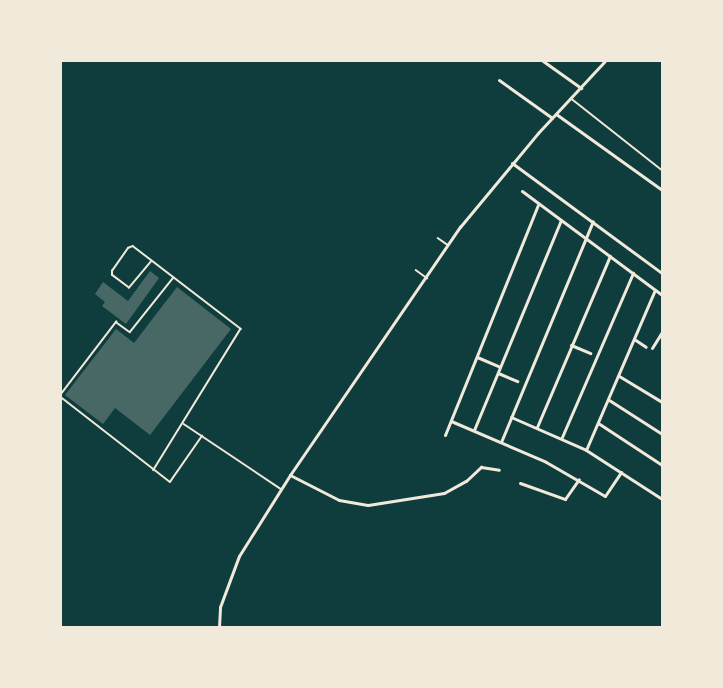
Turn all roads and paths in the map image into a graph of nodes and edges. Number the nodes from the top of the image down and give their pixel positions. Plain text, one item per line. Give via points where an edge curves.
1 (543, 61) edge
2 (605, 61) edge
3 (499, 80) dead end
4 (581, 88) junction
5 (572, 99) junction
6 (556, 114) junction
7 (552, 118) junction
8 (512, 163) junction
9 (662, 170) edge
10 (662, 190) edge
11 (522, 191) dead end
12 (538, 205) junction
13 (561, 220) junction
14 (593, 221) junction
15 (438, 238) dead end
16 (586, 239) junction
17 (448, 245) junction
18 (610, 256) junction
19 (152, 261) junction
20 (416, 270) dead end
21 (662, 273) edge
22 (633, 274) junction
23 (173, 278) junction
24 (427, 278) junction
25 (655, 290) junction
26 (662, 295) edge
27 (662, 332) edge
28 (634, 339) junction
29 (571, 345) junction
30 (646, 347) dead end
31 (652, 348) dead end
32 (590, 353) dead end
33 (477, 357) junction
34 (500, 367) junction
35 (498, 373) junction
36 (619, 376) junction
37 (517, 381) dead end
38 (61, 395) edge
39 (609, 400) junction
40 (662, 402) edge
41 (511, 417) junction
42 (451, 421) junction
43 (598, 423) junction
44 (184, 424) junction
45 (537, 427) junction
46 (474, 430) junction
47 (662, 434) edge
48 (445, 435) dead end
49 (202, 436) junction
50 (562, 437) junction
51 (501, 442) junction
52 (586, 450) junction
53 (662, 465) edge
54 (154, 470) junction
55 (499, 470) dead end
56 (621, 472) junction
57 (290, 475) junction
58 (579, 479) junction
59 (520, 483) dead end
60 (281, 489) junction
61 (662, 499) edge
62 (219, 627) edge

1 - 4 street
2 - 4 street
3 - 7 street
4 - 5 street
5 - 6 street
5 - 9 lane
6 - 7 street
6 - 10 street
7 - 8 street
8 - 14 street
8 - 17 street
11 - 12 street
12 - 13 street
12 - 33 street
13 - 16 street
13 - 34 street
14 - 16 street
14 - 21 street
15 - 17 lane
16 - 18 street
16 - 41 street
17 - 24 street
18 - 22 street
18 - 29 street
19 - 19 lane via 133,246 128,248 112,275 129,288
19 - 23 lane
20 - 24 lane
22 - 25 street
22 - 50 street
23 - 38 lane via 130,332 116,322
23 - 44 lane via 241,329
24 - 57 street
25 - 26 street
25 - 28 street
27 - 31 street
28 - 30 street
28 - 36 street
29 - 32 street
29 - 45 street
33 - 34 street
33 - 42 street
34 - 35 street
35 - 37 street
35 - 46 street
36 - 39 street
36 - 40 street
38 - 54 lane
39 - 43 street
39 - 47 street
41 - 45 street
41 - 51 street
42 - 46 street
42 - 48 street
43 - 52 street
43 - 53 street
44 - 49 lane
44 - 54 lane
45 - 50 street
46 - 51 street
49 - 54 lane via 170,482
49 - 60 lane
50 - 52 street
51 - 58 street
52 - 56 street
55 - 57 street via 481,467 466,481 444,493 368,505 339,500
56 - 58 street via 605,496
56 - 61 street
57 - 60 street
58 - 59 street via 565,499
60 - 62 street via 239,556 220,607

